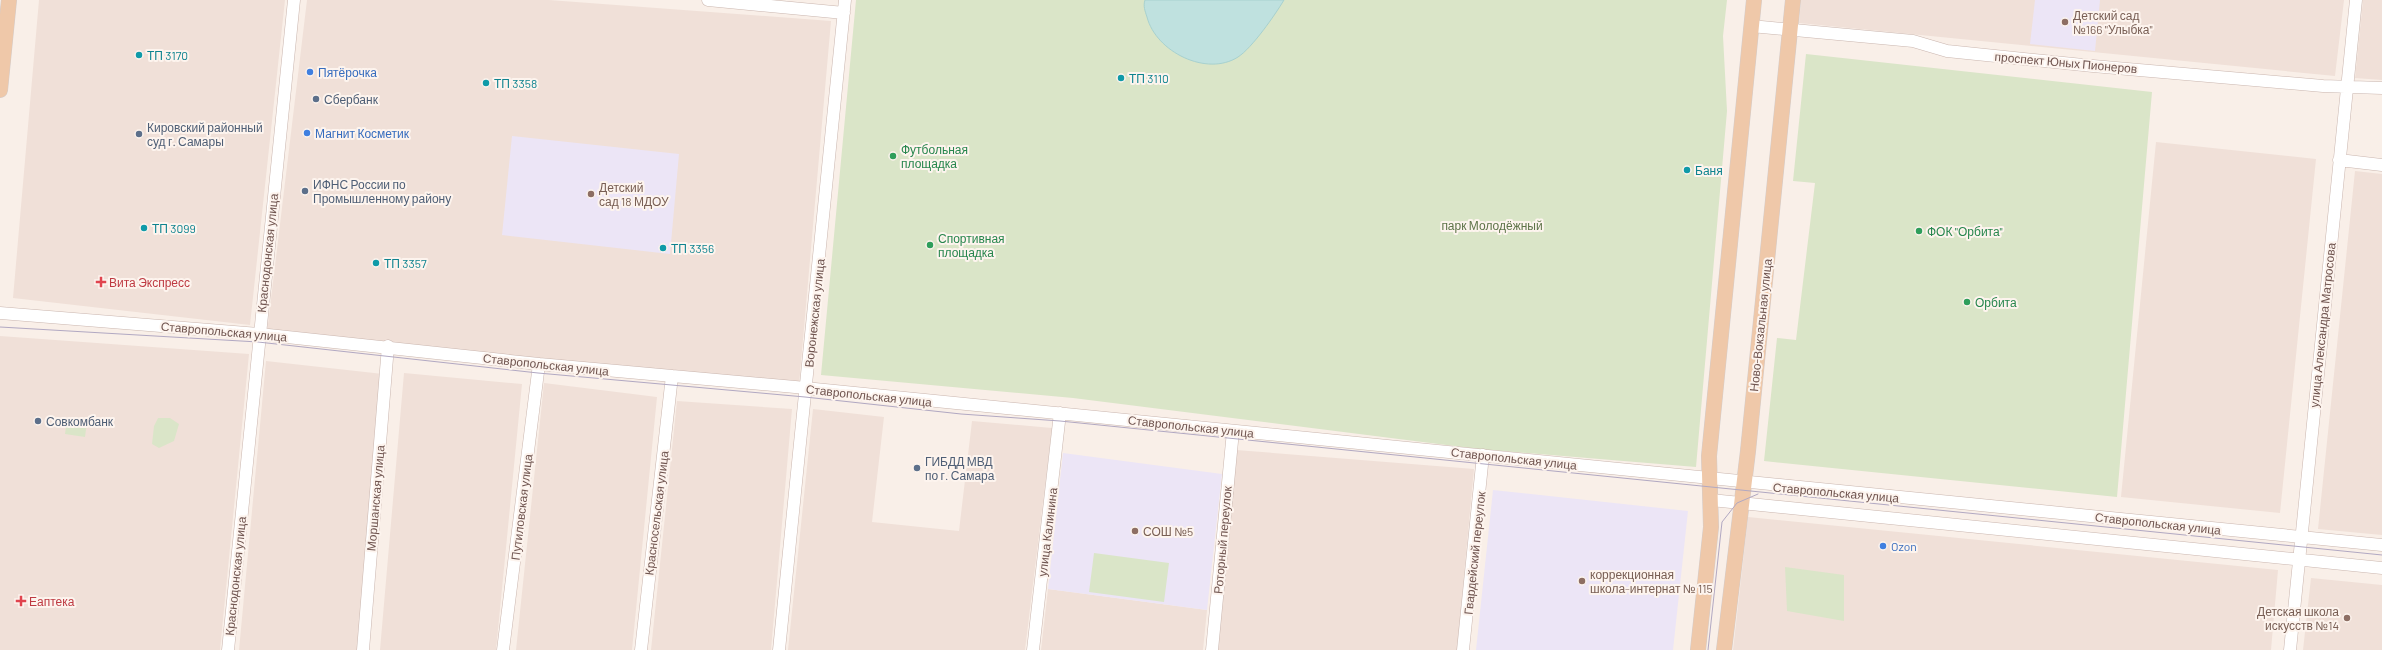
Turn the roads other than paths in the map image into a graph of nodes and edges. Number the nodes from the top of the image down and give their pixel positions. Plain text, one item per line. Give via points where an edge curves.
1 (9, 0) edge
2 (294, 0) edge
3 (708, 0) edge
4 (845, 0) edge
5 (1754, 0) edge
6 (1793, 0) edge
7 (2356, 0) edge
8 (844, 13) junction
9 (1751, 26) junction
10 (1790, 29) junction
11 (2346, 85) junction
12 (2382, 88) edge
13 (0, 90) edge
14 (2339, 160) junction
15 (2382, 165) edge
16 (0, 313) edge
17 (259, 334) junction
18 (388, 346) junction
19 (539, 364) junction
20 (672, 376) junction
21 (806, 388) junction
22 (1060, 413) junction
23 (1232, 431) junction
24 (1483, 455) junction
25 (1709, 479) junction
26 (1744, 483) junction
27 (1711, 500) junction
28 (1741, 504) junction
29 (2301, 537) junction
30 (2382, 545) edge
31 (2298, 558) junction
32 (2382, 568) edge
33 (228, 650) edge
34 (363, 650) edge
35 (503, 650) edge
36 (641, 650) edge
37 (779, 650) edge
38 (1033, 650) edge
39 (1212, 650) edge
40 (1463, 650) edge
41 (1698, 650) edge
42 (1724, 650) edge
43 (2290, 650) edge

1 - 13 main road
2 - 17 street, Краснодонская улица
3 - 8 street
4 - 8 street, Воронежская улица
5 - 9 main road
6 - 10 main road, Ново-Вокзальная улица
7 - 11 street, улица Александра Матросова
8 - 21 street, Воронежская улица
9 - 10 street, проспект Юных Пионеров
9 - 25 main road via 1709,456
10 - 11 street, проспект Юных Пионеров via 1913,42 1947,50 2093,66 2322,86
10 - 26 main road, Ново-Вокзальная улица
11 - 12 street, проспект Юных Пионеров
11 - 14 street, улица Александра Матросова
14 - 15 street
14 - 29 street, улица Александра Матросова
16 - 17 street, Ставропольская улица
17 - 18 street, Ставропольская улица
17 - 33 street, Краснодонская улица
18 - 19 street, Ставропольская улица
18 - 34 street, Моршанская улица
19 - 20 street, Ставропольская улица
19 - 35 street, Путиловская улица
20 - 21 street, Ставропольская улица
20 - 36 street, Красносельская улица
21 - 22 street, Ставропольская улица
21 - 37 street, Воронежская улица
22 - 23 street, Ставропольская улица
22 - 38 street, улица Калинина
23 - 24 street, Ставропольская улица
23 - 39 street, Роторный переулок
24 - 25 street, Ставропольская улица
24 - 40 street, Гвардейский переулок
25 - 26 street, Ставропольская улица
25 - 27 main road
26 - 28 main road, Ново-Вокзальная улица
26 - 29 street, Ставропольская улица
27 - 28 street, Ставропольская улица
27 - 41 main road via 1711,527
28 - 31 street, Ставропольская улица
28 - 42 main road, Ново-Вокзальная улица
29 - 30 street, Ставропольская улица
29 - 31 street, улица Александра Матросова
31 - 32 street, Ставропольская улица
31 - 43 street, улица Александра Матросова

